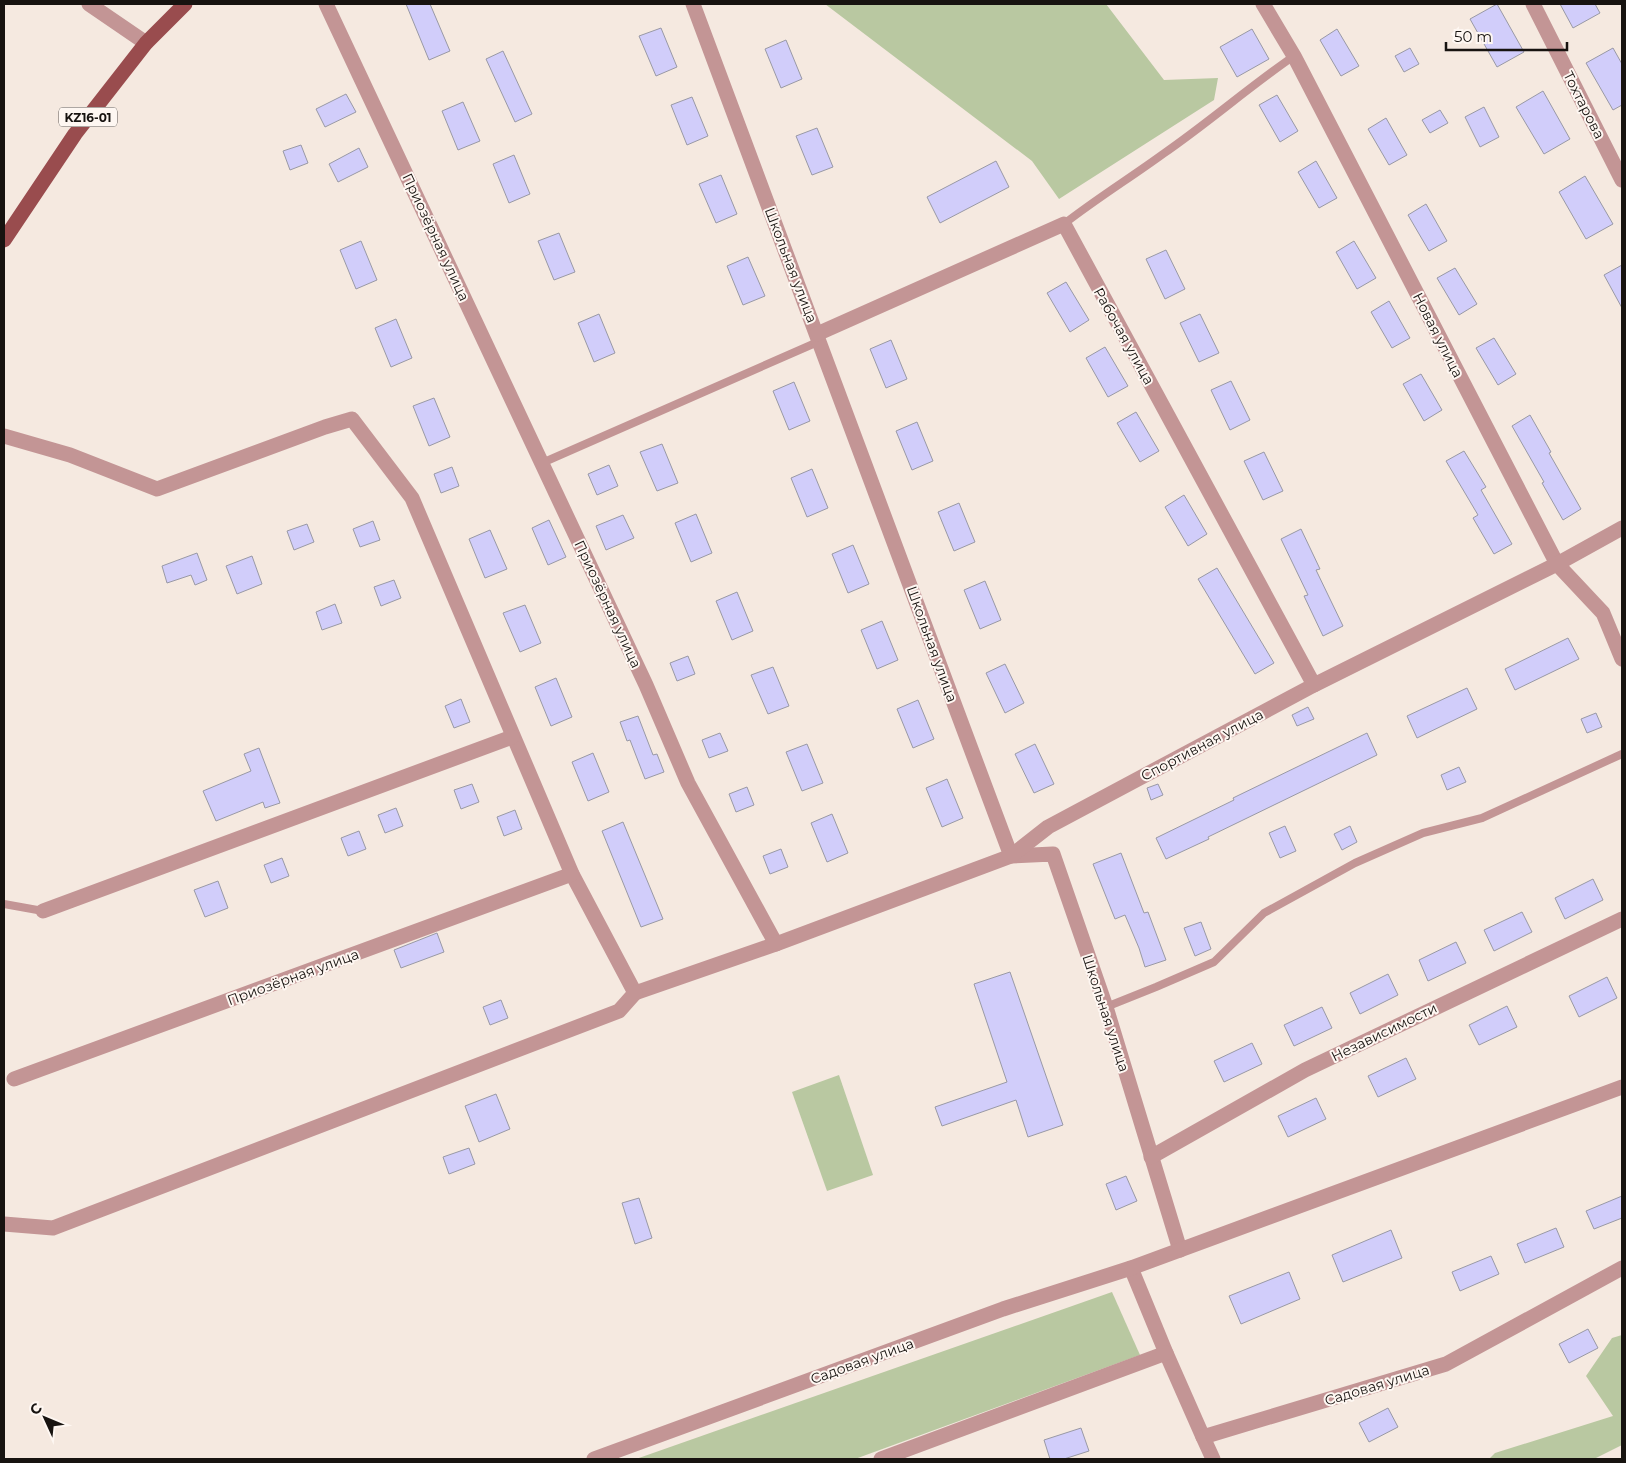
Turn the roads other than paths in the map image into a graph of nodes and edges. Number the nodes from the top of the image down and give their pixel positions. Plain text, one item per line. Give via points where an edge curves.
1 (89, 4) edge
2 (185, 4) edge
3 (326, 4) edge
4 (693, 4) edge
5 (1263, 4) edge
6 (1533, 4) edge
7 (146, 43) junction
8 (1294, 56) junction
9 (1622, 180) edge
10 (1064, 224) junction
11 (4, 240) edge
12 (818, 338) junction
13 (4, 436) edge
14 (542, 463) junction
15 (1622, 528) edge
16 (1557, 564) junction
17 (1622, 659) edge
18 (1314, 685) junction
19 (512, 737) junction
20 (1622, 754) edge
21 (1011, 856) junction
22 (572, 874) junction
23 (4, 904) edge
24 (43, 911) joint
25 (1622, 918) edge
26 (776, 944) junction
27 (635, 993) junction
28 (1106, 1007) junction
29 (14, 1079) dead end
30 (1622, 1087) edge
31 (1151, 1157) junction
32 (4, 1224) edge
33 (1180, 1250) junction
34 (1131, 1268) junction
35 (1622, 1268) edge
36 (1166, 1354) junction
37 (1203, 1438) junction
38 (594, 1459) edge
39 (881, 1459) edge
40 (1213, 1459) edge

1 - 7 street
2 - 7 main road, KZ16-01
3 - 14 street, Приозёрная улица
4 - 12 street, Школьная улица
5 - 8 street, Новая улица
6 - 9 street, Тохтарова
7 - 11 main road, KZ16-01 via 75,134
8 - 10 lane
8 - 16 street, Новая улица
10 - 12 street
10 - 18 street, Рабочая улица
12 - 14 lane
12 - 21 street, Школьная улица
13 - 19 street via 70,455 157,489 325,426 352,419 412,498
14 - 26 street, Приозёрная улица via 688,783
15 - 16 street, Спортивная улица
16 - 17 street, Новая улица via 1603,613
16 - 18 street, Спортивная улица
18 - 21 street, Спортивная улица via 1048,827
19 - 22 street
19 - 24 street
20 - 28 lane via 1482,818 1423,834 1355,863 1264,913 1214,962
21 - 26 street, Спортивная улица
21 - 28 street, Школьная улица via 1053,854
22 - 27 street
22 - 29 street, Приозёрная улица
23 - 24 lane
25 - 31 street, Независимости via 1305,1070
26 - 27 street
27 - 32 street via 619,1011 53,1228
28 - 31 street, Школьная улица
30 - 33 street, Садовая улица
31 - 33 street, Школьная улица
33 - 34 street, Садовая улица
34 - 36 street
34 - 38 street, Садовая улица via 1003,1309
35 - 37 street, Садовая улица via 1446,1364
36 - 37 street
36 - 39 street
37 - 40 street

